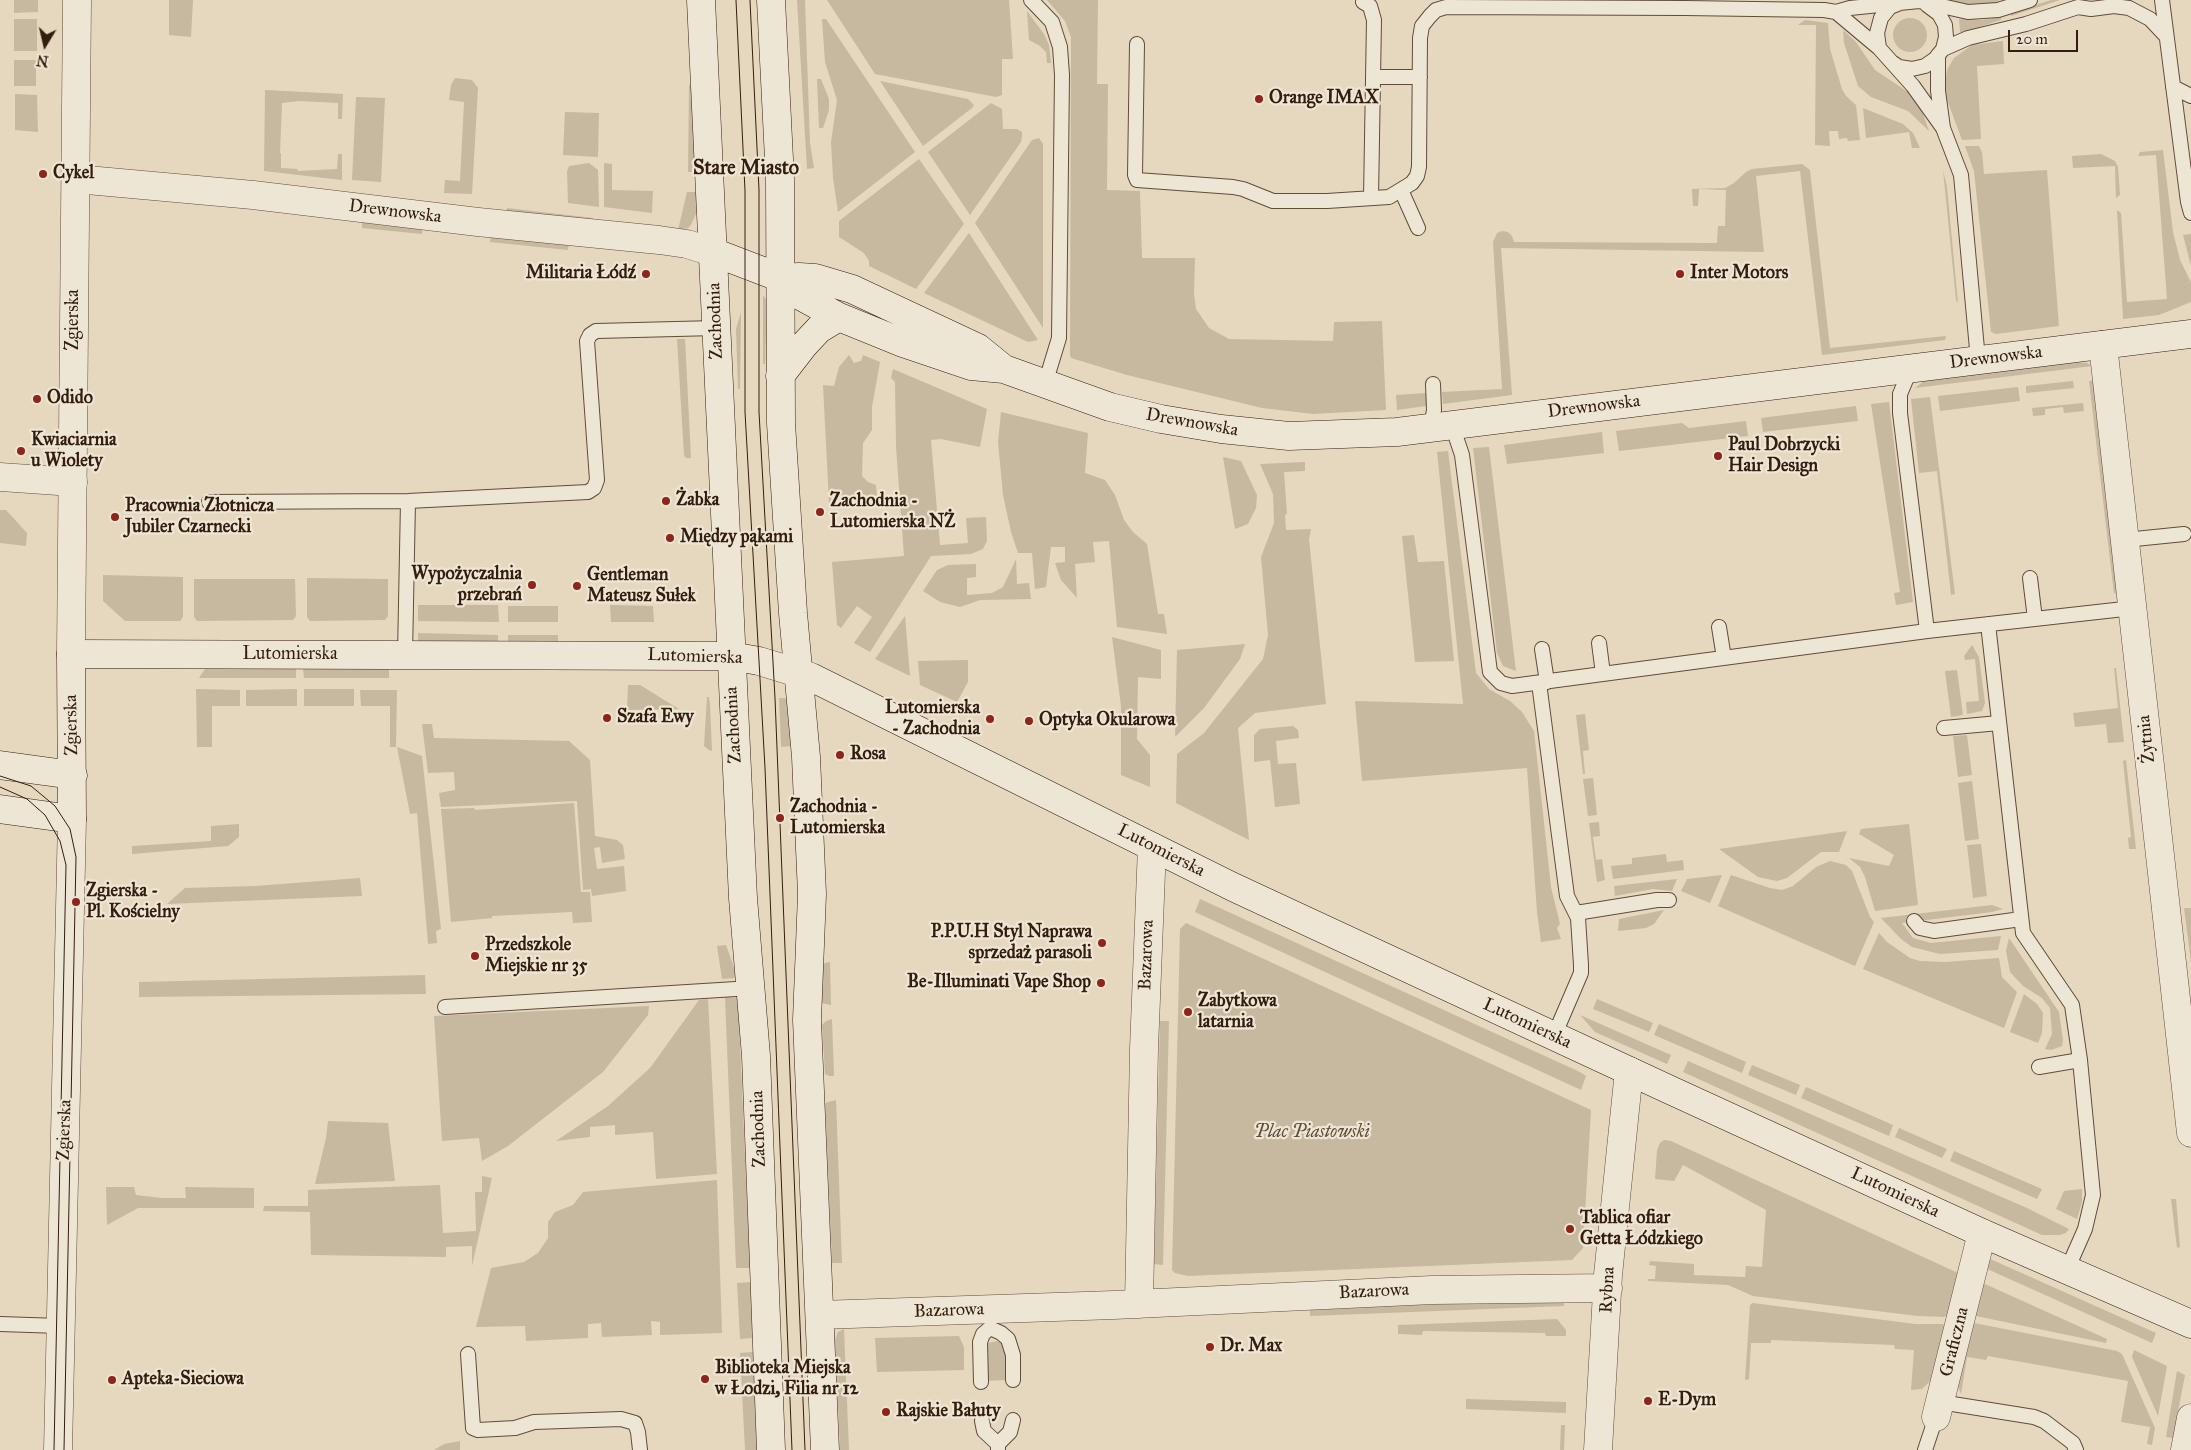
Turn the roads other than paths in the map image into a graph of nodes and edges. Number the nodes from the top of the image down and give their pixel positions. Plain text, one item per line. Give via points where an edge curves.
1 (77, 0) edge
2 (701, 0) edge
3 (771, 0) edge
4 (1031, 0) edge
5 (2030, 0) edge
6 (2162, 0) edge
7 (1904, 1) edge
8 (1919, 1) edge
9 (1363, 2) dead end
10 (2081, 3) edge
11 (1836, 12) junction
12 (2166, 36) junction
13 (1137, 44) dead end
14 (1879, 48) junction
15 (1941, 52) junction
16 (1888, 60) junction
17 (1374, 77) junction
18 (1420, 77) junction
19 (2173, 87) junction
20 (2191, 96) edge
21 (1943, 128) junction
22 (76, 179) junction
23 (1401, 190) junction
24 (1372, 198) junction
25 (2191, 213) edge
26 (1418, 228) dead end
27 (713, 252) junction
28 (781, 278) junction
29 (839, 317) junction
30 (716, 328) junction
31 (2191, 334) edge
32 (2103, 345) junction
33 (1978, 360) junction
34 (1911, 368) junction
35 (1004, 369) junction
36 (780, 376) junction
37 (1045, 384) junction
38 (1433, 384) dead end
39 (1440, 427) junction
40 (0, 477) edge
41 (73, 482) junction
42 (408, 501) junction
43 (209, 502) dead end
44 (2184, 534) dead end
45 (2125, 540) junction
46 (2030, 578) dead end
47 (2133, 608) junction
48 (2034, 619) junction
49 (1988, 624) junction
50 (1720, 627) dead end
51 (1926, 631) junction
52 (1599, 643) dead end
53 (1542, 649) dead end
54 (72, 654) junction
55 (405, 655) junction
56 (731, 656) junction
57 (1724, 658) junction
58 (799, 672) junction
59 (1603, 674) junction
60 (1543, 682) junction
61 (1999, 723) junction
62 (1944, 728) dead end
63 (0, 765) edge
64 (73, 775) junction
65 (0, 809) edge
66 (72, 819) junction
67 (1152, 847) junction
68 (1669, 900) dead end
69 (1576, 913) junction
70 (2021, 920) junction
71 (1914, 921) dead end
72 (752, 988) junction
73 (445, 1007) dead end
74 (1554, 1036) junction
75 (2080, 1060) junction
76 (2038, 1067) dead end
77 (1629, 1071) junction
78 (2191, 1133) edge
79 (1982, 1232) junction
80 (2068, 1270) junction
81 (1608, 1288) junction
82 (1139, 1304) junction
83 (820, 1315) junction
84 (990, 1319) junction
85 (0, 1324) edge
86 (2191, 1324) edge
87 (60, 1326) junction
88 (468, 1354) dead end
89 (1013, 1380) dead end
90 (981, 1382) dead end
91 (1938, 1410) junction
92 (2191, 1418) edge
93 (1013, 1420) dead end
94 (982, 1421) dead end
95 (998, 1447) edge
96 (58, 1450) edge
97 (640, 1450) edge
98 (771, 1450) edge
99 (825, 1450) edge
100 (1598, 1450) edge
101 (1925, 1450) edge
102 (2076, 1450) edge
103 (2185, 1450) edge

1 - 22 main road, Zgierska
2 - 27 main road, Zachodnia
3 - 28 main road via 780,169
4 - 37 lane via 1052,22 1060,47 1062,76 1059,338
5 - 8 lane via 1998,10 1968,12
6 - 12 lane
7 - 8 lane
7 - 11 lane
7 - 14 lane via 1890,7 1881,18 1876,33
8 - 15 lane via 1930,6 1942,20 1946,37
9 - 17 lane via 1370,6 1374,20
10 - 12 lane via 2091,9 2114,6 2140,12
10 - 15 lane via 2026,24 1968,38
11 - 14 lane
11 - 18 lane via 1815,9 1446,7 1436,10 1422,26
12 - 19 lane
13 - 24 lane via 1137,180 1233,187 1287,203
14 - 16 lane
15 - 16 lane via 1924,66 1912,69 1899,67
15 - 21 lane via 1938,91
16 - 21 lane via 1913,86
17 - 18 lane
17 - 24 lane
18 - 23 lane via 1419,167 1412,183
19 - 20 lane
19 - 25 lane
21 - 33 lane via 1960,175
22 - 27 main road, Drewnowska via 660,240
22 - 41 main road, Zgierska
23 - 24 lane via 1389,197
23 - 26 lane
27 - 28 main road, Drewnowska
27 - 30 main road, Zachodnia
28 - 29 main road, Drewnowska via 802,298
28 - 35 main road, Drewnowska via 815,278 852,289 978,348
28 - 36 main road
29 - 35 main road, Drewnowska via 971,366
29 - 36 main road via 818,329
30 - 42 lane via 596,331 590,335 587,341 597,480 588,492
30 - 56 main road, Zachodnia
31 - 32 main road, Drewnowska
32 - 33 main road, Drewnowska
32 - 45 main road, Żytnia
33 - 34 main road, Drewnowska
34 - 39 main road, Drewnowska
34 - 51 lane via 1900,394 1900,413
35 - 37 main road, Drewnowska
36 - 58 main road via 785,512
37 - 39 main road, Drewnowska via 1131,412 1240,432 1289,436
38 - 39 lane via 1434,410
39 - 60 lane via 1455,434 1462,455 1490,672 1501,683 1512,686
40 - 41 main road
41 - 54 main road, Zgierska
42 - 43 lane
42 - 55 lane
44 - 45 lane
45 - 47 main road, Żytnia
46 - 48 lane
47 - 48 lane
47 - 78 main road, Żytnia
48 - 49 lane
49 - 51 lane
49 - 61 lane
50 - 57 lane
51 - 57 lane
52 - 59 lane
53 - 60 lane
54 - 55 main road, Lutomierska
54 - 64 main road, Zgierska
55 - 56 main road, Lutomierska
56 - 58 main road, Lutomierska via 759,660
56 - 72 main road, Zachodnia via 743,898
57 - 59 lane
58 - 67 main road, Lutomierska
58 - 83 main road via 812,894 807,1020
59 - 60 lane
60 - 69 lane via 1566,896
61 - 62 lane
61 - 70 lane
63 - 64 main road
64 - 66 main road, Zgierska
65 - 66 main road
66 - 87 main road, Zgierska
67 - 74 main road, Lutomierska
67 - 82 main road, Bazarowa
68 - 69 lane
69 - 74 lane via 1581,973
70 - 71 lane via 1934,931 1920,928
70 - 75 lane via 2023,933 2072,1005
72 - 73 lane
72 - 98 main road, Zachodnia
74 - 77 main road, Lutomierska
75 - 76 lane
75 - 80 lane via 2093,1195 2085,1229
77 - 79 main road, Lutomierska
77 - 81 main road, Rybna
79 - 80 main road, Lutomierska
79 - 91 main road, Graficzna
80 - 86 main road, Lutomierska
81 - 82 main road, Bazarowa via 1432,1290
81 - 100 main road, Rybna
82 - 84 main road, Bazarowa
83 - 84 main road, Bazarowa
83 - 99 main road
84 - 89 lane via 1008,1339 1013,1355
84 - 90 lane via 980,1342
85 - 87 lane
87 - 96 main road, Zgierska
88 - 97 lane via 474,1428 515,1428 534,1422 621,1419 635,1423
91 - 101 lane, Graficzna
91 - 102 lane via 2034,1417 2072,1443
92 - 103 main road
93 - 95 lane via 1010,1432
94 - 95 lane via 984,1431

